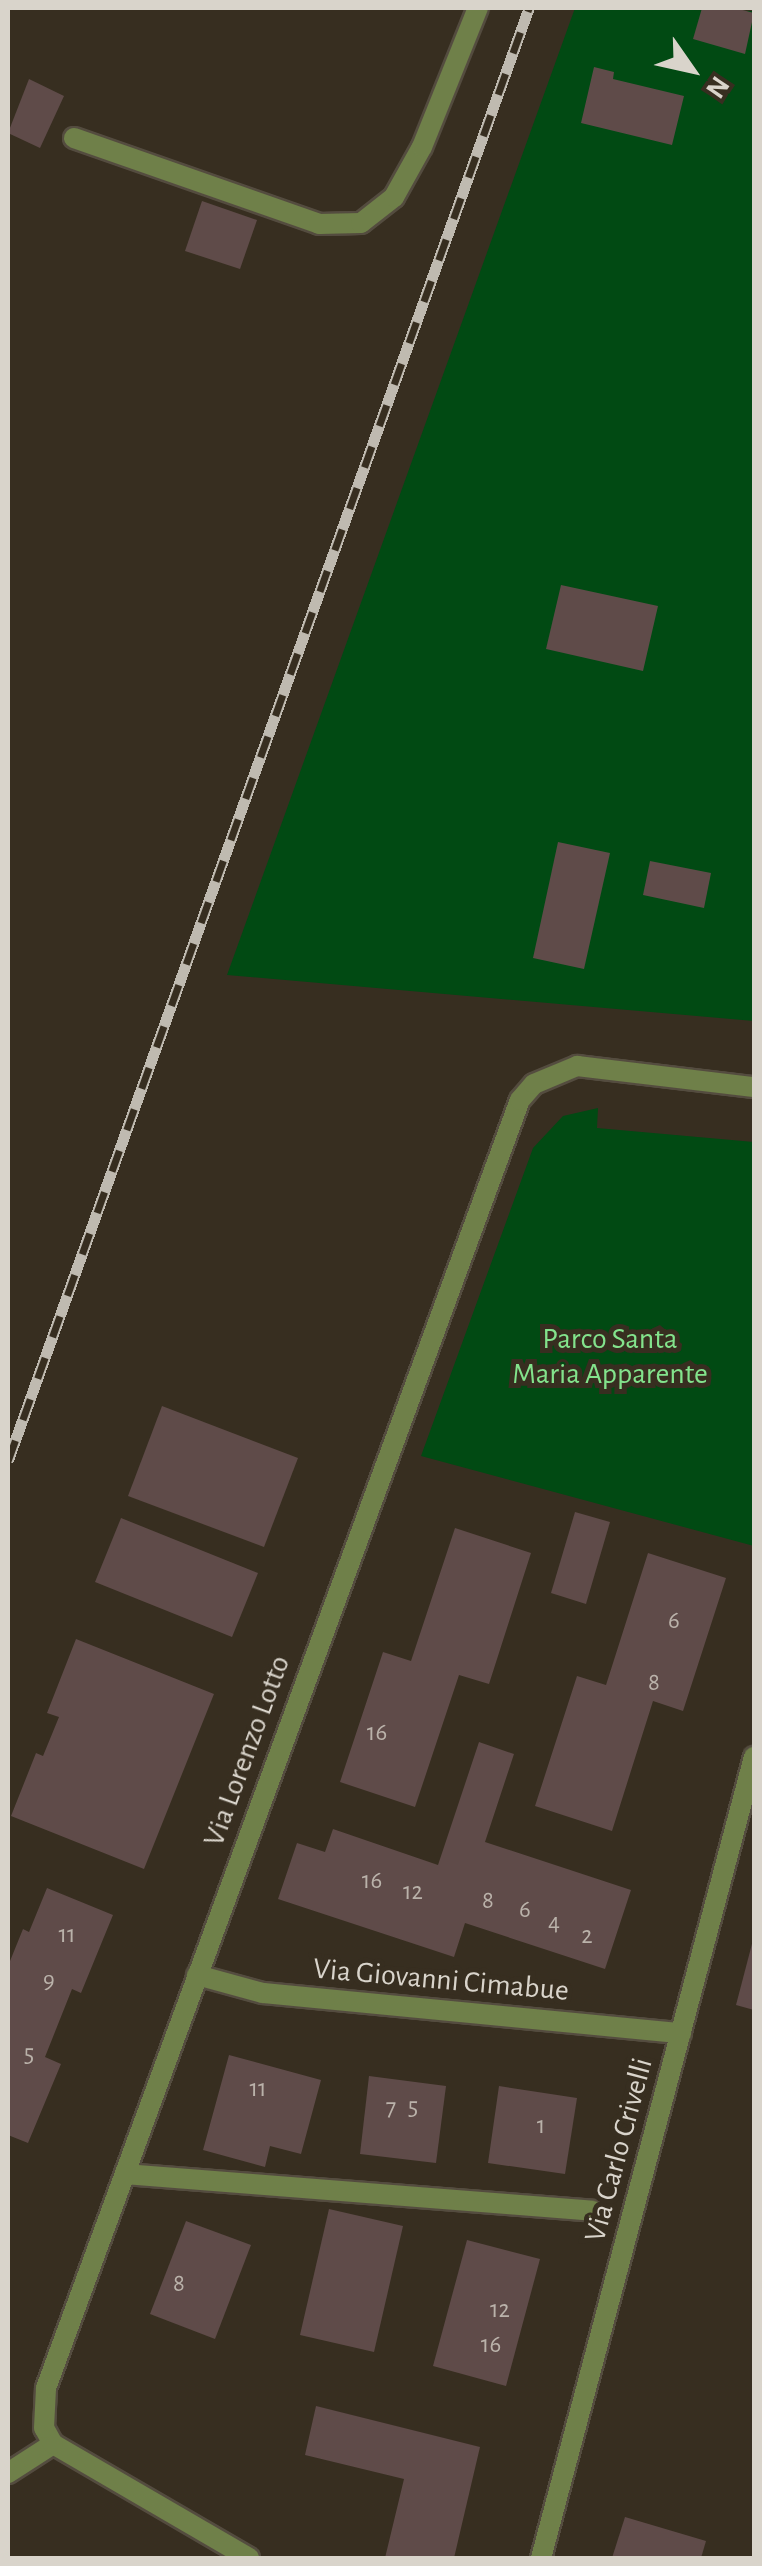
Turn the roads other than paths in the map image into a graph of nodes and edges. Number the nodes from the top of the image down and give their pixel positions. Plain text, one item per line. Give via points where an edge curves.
1 (478, 8) edge
2 (74, 138) dead end
3 (754, 1087) edge
4 (754, 1758) edge
5 (198, 1974) junction
6 (681, 2034) junction
7 (125, 2174) junction
8 (593, 2211) dead end
9 (53, 2444) junction
10 (8, 2474) edge
11 (249, 2558) edge
12 (541, 2558) edge

1 - 2 street via 422,148 394,197 361,223 319,224
3 - 5 street, Via Lorenzo Lotto via 577,1066 534,1084 520,1100
4 - 6 street, Via Carlo Crivelli
5 - 6 street, Via Giovanni Cimabue via 263,1993
5 - 7 street, Via Lorenzo Lotto
6 - 12 street, Via Carlo Crivelli
7 - 8 street
7 - 9 street, Via Lorenzo Lotto via 46,2388 44,2428
9 - 10 street
9 - 11 street

